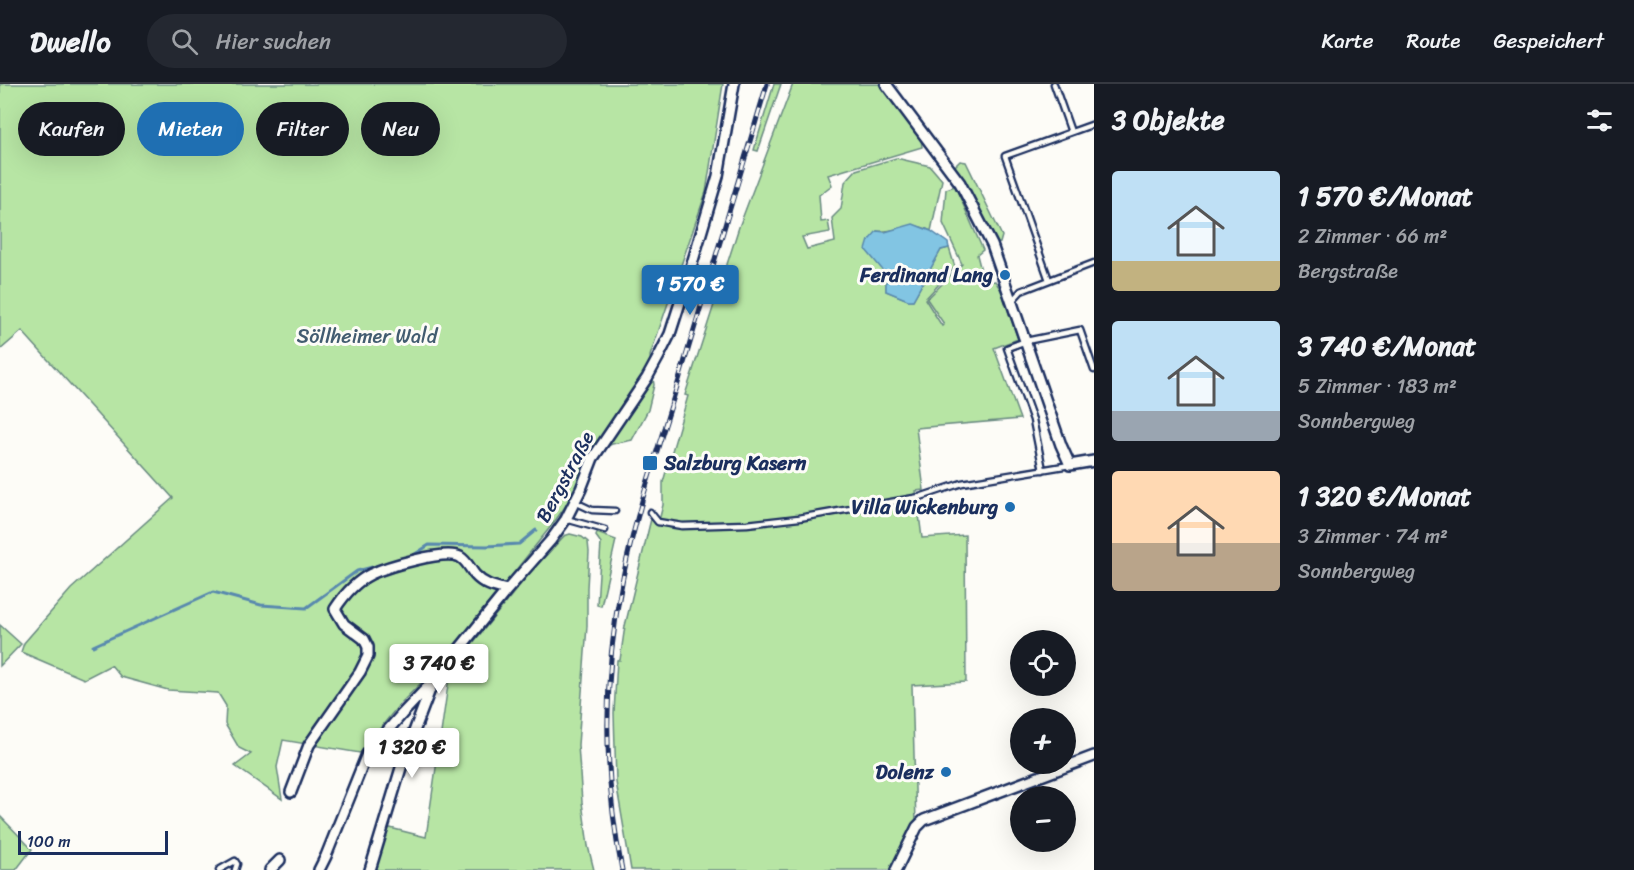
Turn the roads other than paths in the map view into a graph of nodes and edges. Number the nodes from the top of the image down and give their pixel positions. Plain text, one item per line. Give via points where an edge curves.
1 (734, 84) edge
2 (886, 84) edge
3 (1054, 84) edge
4 (1094, 124) edge
5 (1071, 132) junction
6 (1092, 264) edge
7 (1094, 273) edge
8 (1049, 280) junction
9 (1011, 301) junction
10 (1026, 341) junction
11 (1094, 370) edge
12 (1094, 461) edge
13 (1070, 465) junction
14 (1043, 470) junction
15 (574, 502) junction
16 (615, 511) dead end
17 (650, 512) dead end
18 (566, 519) junction
19 (605, 531) dead end
20 (507, 590) junction
21 (435, 679) junction
22 (1094, 756) edge
23 (291, 792) dead end
24 (280, 860) dead end
25 (219, 870) edge
26 (236, 870) edge
27 (270, 870) edge
28 (319, 870) edge
29 (370, 870) edge
30 (896, 870) edge

1 - 15 street, Bergstraße via 718,176 670,334 647,378 593,458
2 - 9 street via 960,183 992,245
3 - 5 lane
4 - 5 lane
5 - 8 lane via 1005,156
6 - 7 lane
6 - 8 lane
8 - 9 lane via 1021,291
9 - 10 street
10 - 11 lane via 1080,330
10 - 13 street
10 - 14 lane via 1007,348 1033,420
12 - 13 street
13 - 14 lane
14 - 17 lane via 962,483 920,496 747,524 682,526 658,522
15 - 16 lane via 592,510
15 - 18 street, Bergstraße
18 - 19 lane
18 - 20 street, Bergstraße
20 - 21 street, Bergstraße
20 - 23 street via 486,585 459,556 446,555 370,575 346,592 335,609 344,624 364,639 368,656 309,745
21 - 28 street, Bergstraße via 367,754
21 - 29 street via 404,758
22 - 30 street via 924,820
24 - 27 street
25 - 26 lane via 235,861

